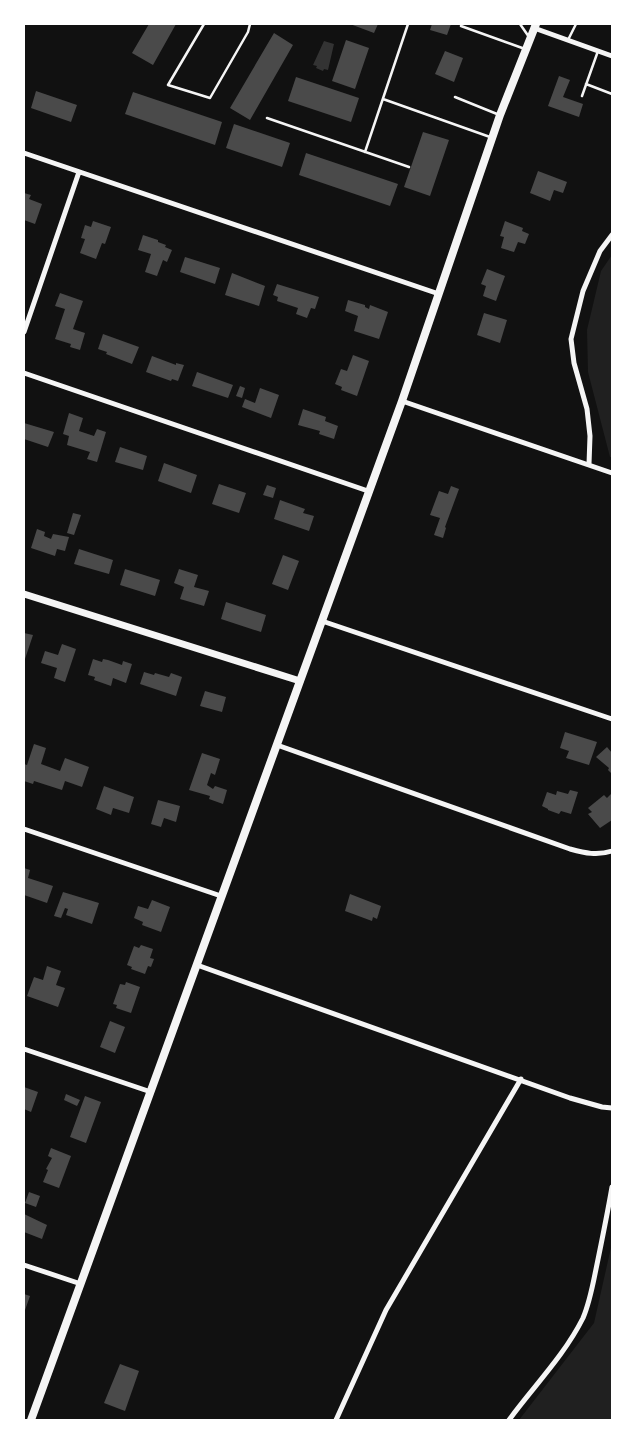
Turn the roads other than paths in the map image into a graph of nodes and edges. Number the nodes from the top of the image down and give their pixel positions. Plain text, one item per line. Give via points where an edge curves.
1 (204, 24) edge
2 (250, 24) edge
3 (408, 24) edge
4 (520, 24) edge
5 (576, 24) edge
6 (460, 26) dead end
7 (535, 26) edge
8 (530, 39) junction
9 (568, 40) junction
10 (526, 49) junction
11 (598, 51) junction
12 (612, 56) edge
13 (586, 84) junction
14 (612, 94) edge
15 (582, 96) dead end
16 (455, 97) dead end
17 (383, 99) junction
18 (500, 115) junction
19 (267, 118) dead end
20 (492, 138) junction
21 (24, 152) edge
22 (366, 152) junction
23 (409, 167) dead end
24 (79, 172) junction
25 (612, 234) edge
26 (439, 294) junction
27 (24, 332) edge
28 (24, 373) edge
29 (402, 401) junction
30 (589, 464) junction
31 (612, 473) edge
32 (368, 490) junction
33 (24, 594) edge
34 (322, 621) junction
35 (300, 681) junction
36 (612, 720) edge
37 (277, 745) junction
38 (24, 828) edge
39 (612, 851) edge
40 (222, 896) junction
41 (197, 965) junction
42 (24, 1049) edge
43 (521, 1079) junction
44 (151, 1092) junction
45 (612, 1108) edge
46 (612, 1187) edge
47 (24, 1265) edge
48 (82, 1284) junction
49 (31, 1420) edge
50 (336, 1420) edge
51 (509, 1420) edge

1 - 2 lane via 168,85 210,98
3 - 17 lane
4 - 8 lane
5 - 9 lane
6 - 10 lane
7 - 8 main road
7 - 9 street
8 - 10 main road
9 - 11 street
10 - 18 main road
11 - 12 street
11 - 13 lane
13 - 14 lane
13 - 15 lane
16 - 18 lane
17 - 20 lane
17 - 22 lane
18 - 20 main road
19 - 22 lane
20 - 26 main road
21 - 24 street
22 - 23 lane
24 - 26 street
24 - 27 street
25 - 30 street via 600,251 583,291 570,339 586,409 590,436
26 - 29 main road
28 - 32 street
29 - 30 street
29 - 32 main road
30 - 31 street
32 - 34 main road
33 - 35 street
34 - 35 main road
34 - 36 street
35 - 37 main road
37 - 39 street via 570,849 587,854
37 - 40 main road
38 - 40 street
40 - 41 main road
41 - 43 street
41 - 44 main road
42 - 44 street
43 - 45 street via 570,1098
43 - 50 street via 386,1310
44 - 48 main road
46 - 51 street via 584,1316 550,1368
47 - 48 street
48 - 49 main road

